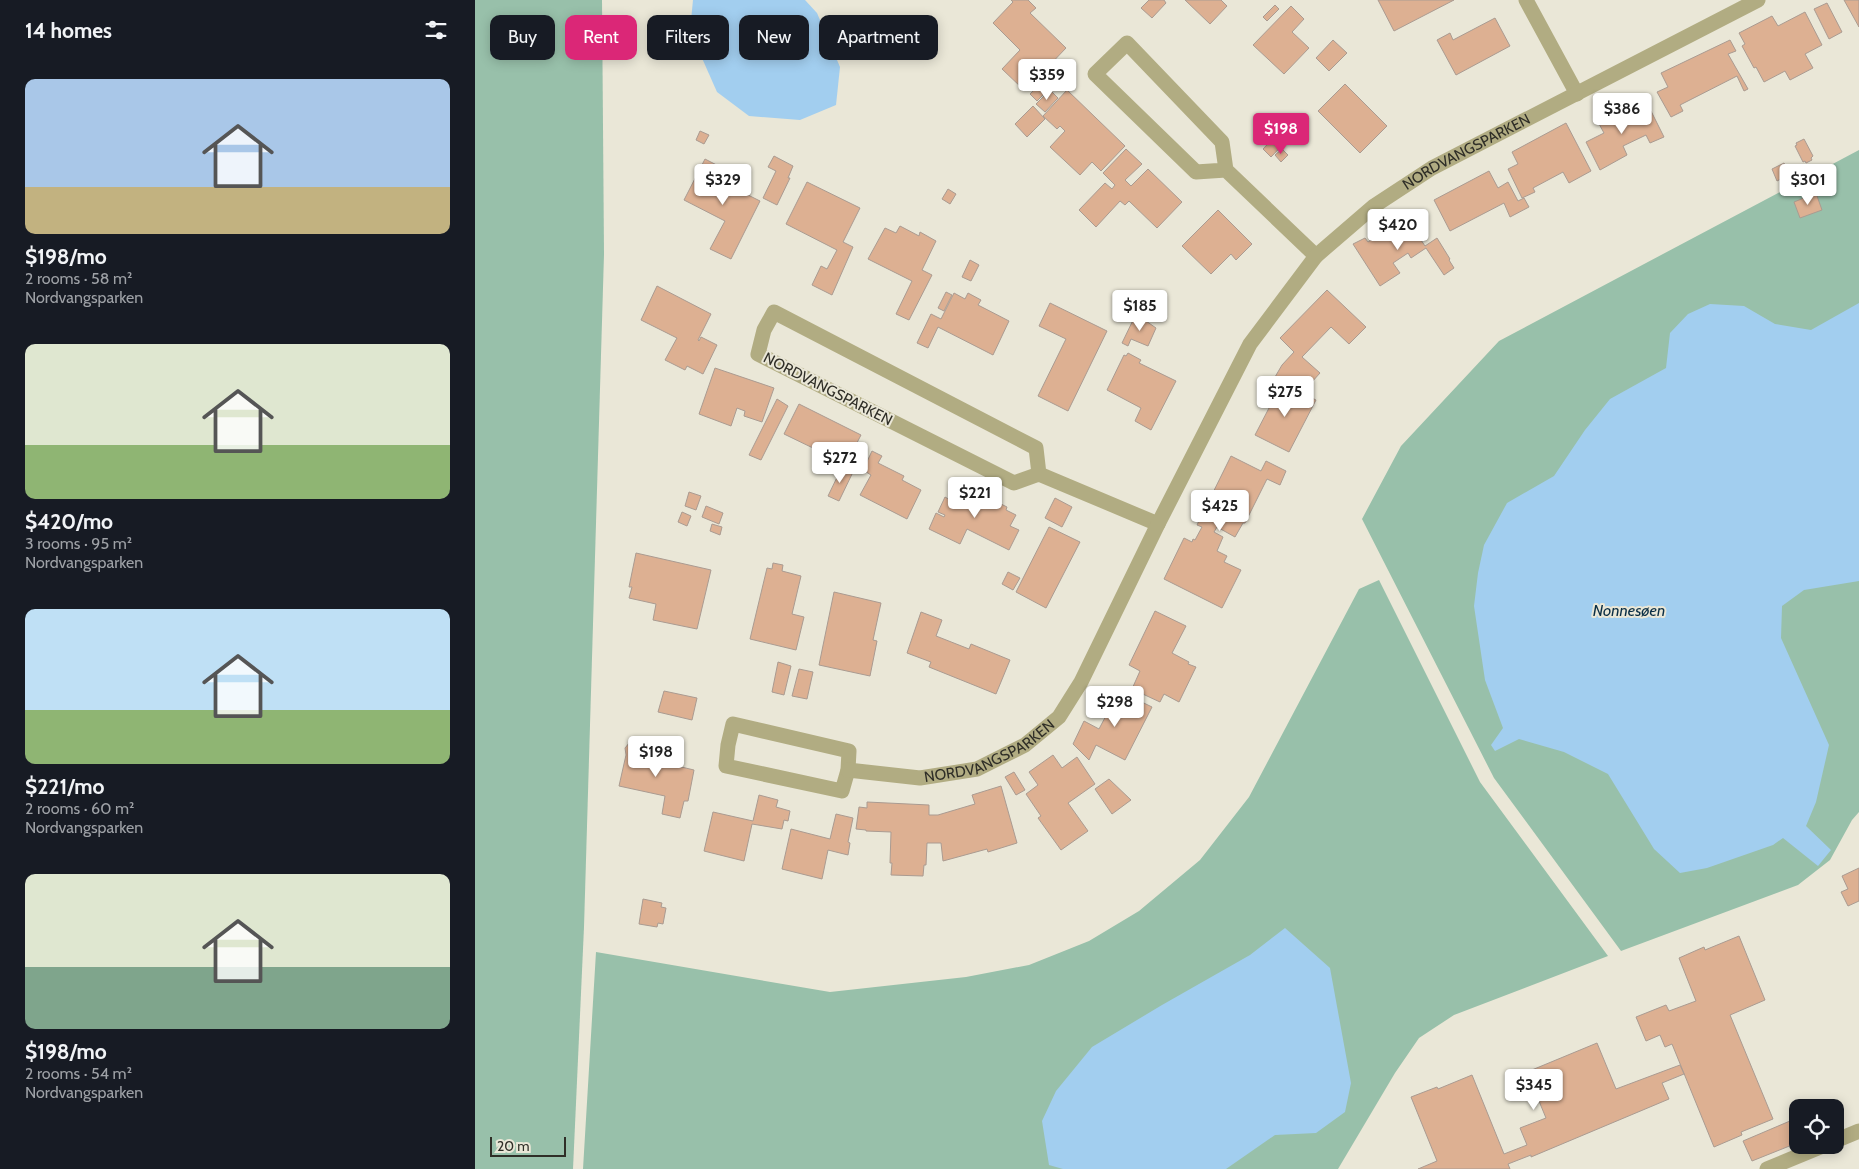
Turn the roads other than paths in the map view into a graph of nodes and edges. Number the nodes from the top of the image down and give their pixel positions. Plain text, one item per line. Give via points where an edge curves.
1 (1526, 0) edge
2 (1758, 0) edge
3 (1577, 94) junction
4 (1226, 170) junction
5 (1316, 256) junction
6 (1039, 474) junction
7 (1158, 524) junction
8 (848, 770) junction
9 (1859, 1131) edge
10 (1844, 1137) edge
11 (1803, 1154) edge
12 (1767, 1169) edge

1 - 3 street
2 - 3 street, NORDVANGSPARKEN
3 - 5 street, NORDVANGSPARKEN via 1432,168 1374,206
4 - 4 street via 1223,142 1127,43 1095,74 1196,172
4 - 5 street
5 - 7 street, NORDVANGSPARKEN via 1250,344
6 - 6 street, NORDVANGSPARKEN via 1036,448 775,312 764,330 758,354 1014,483
6 - 7 street
7 - 8 street, NORDVANGSPARKEN via 1081,682 1059,717 1025,745 977,769 920,778
8 - 8 street via 842,791 726,766 733,724 849,751
9 - 10 street
11 - 12 street

